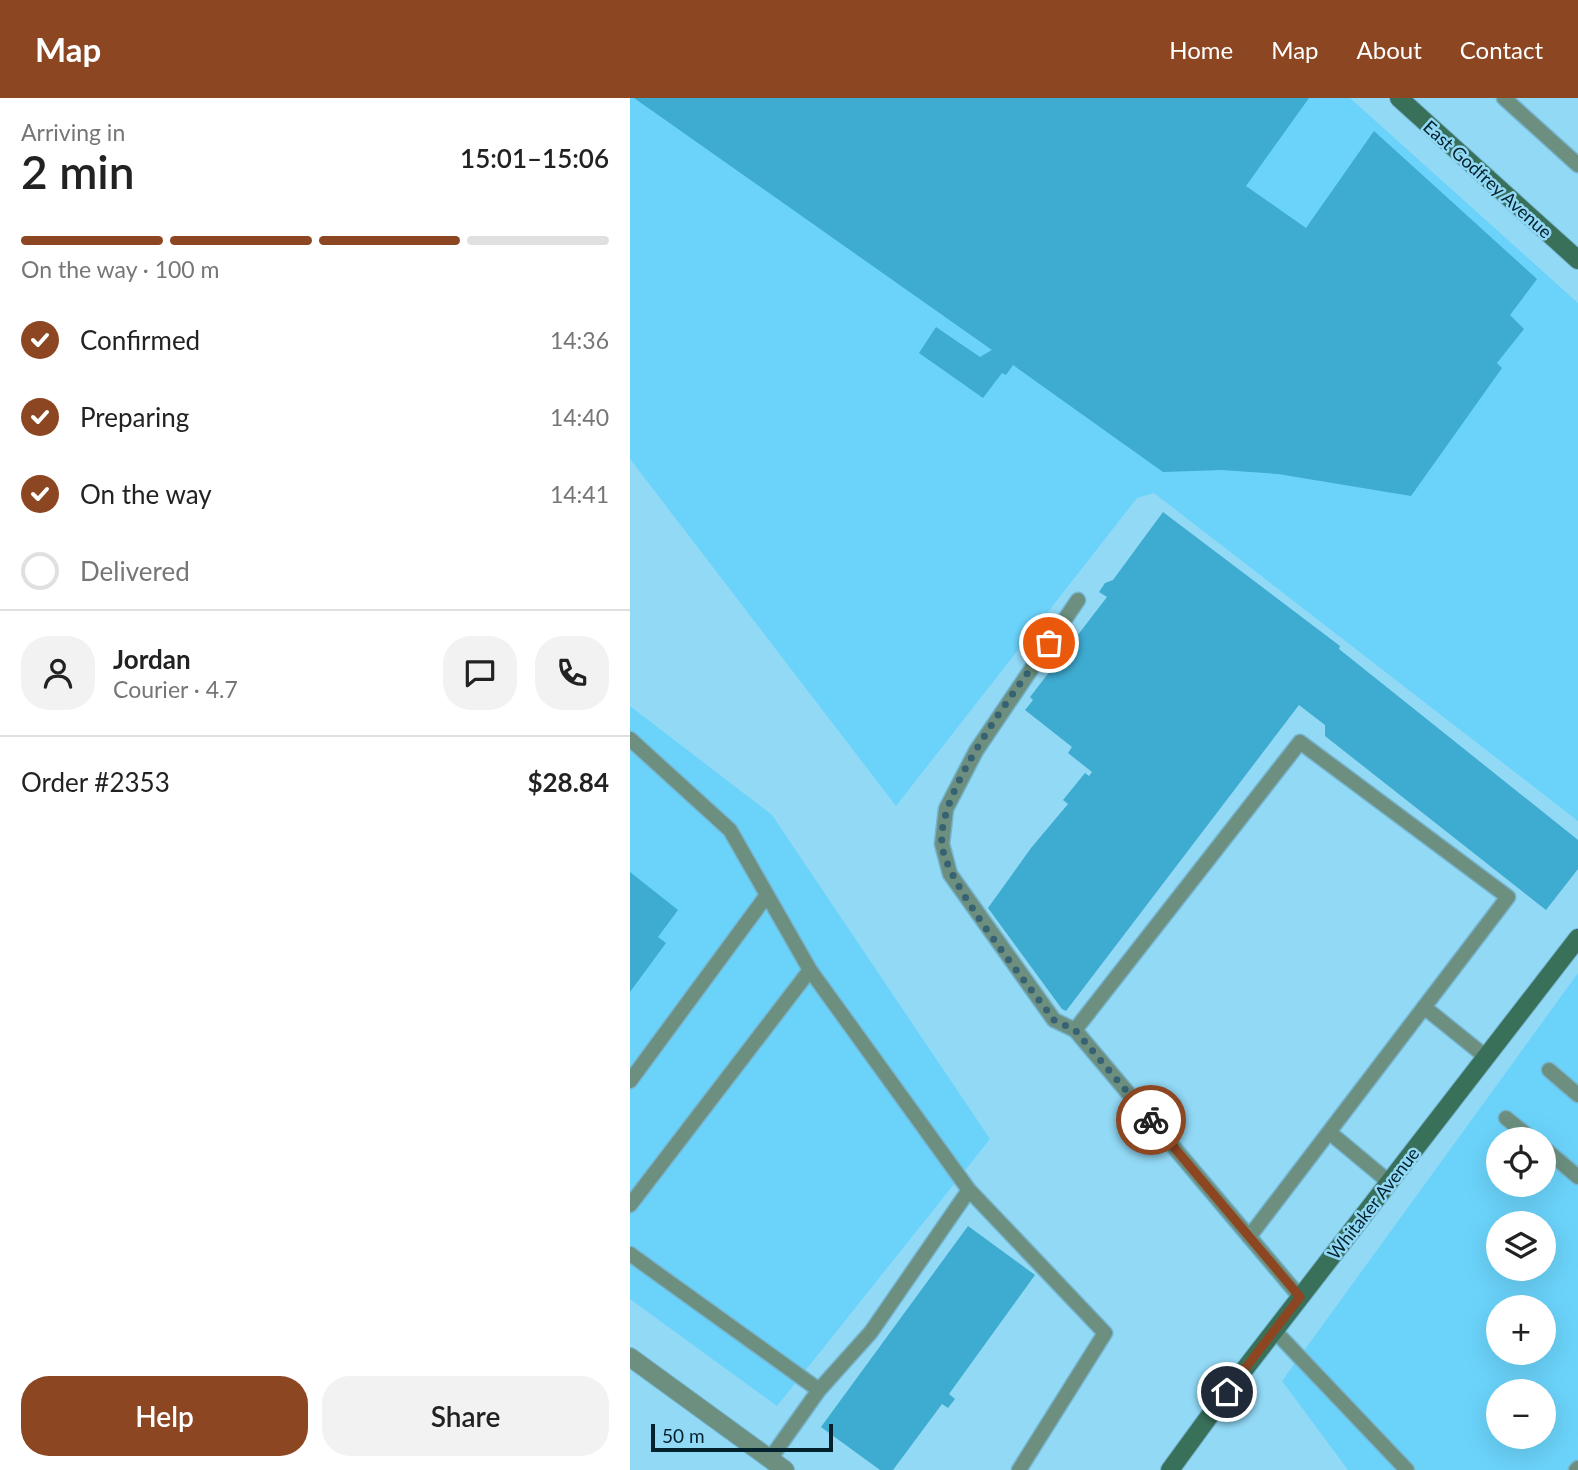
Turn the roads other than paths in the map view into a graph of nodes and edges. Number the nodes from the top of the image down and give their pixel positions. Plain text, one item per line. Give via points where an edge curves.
1 (1399, 98) edge
2 (1504, 98) edge
3 (1578, 165) edge
4 (1578, 260) edge
5 (1078, 600) dead end
6 (630, 739) edge
7 (767, 895) junction
8 (1578, 938) edge
9 (810, 970) junction
10 (1424, 1007) junction
11 (1075, 1030) junction
12 (1486, 1057) junction
13 (1549, 1070) dead end
14 (630, 1081) edge
15 (1578, 1095) edge
16 (1506, 1118) dead end
17 (1517, 1127) edge
18 (1329, 1132) junction
19 (1556, 1158) edge
20 (1578, 1177) edge
21 (1389, 1182) junction
22 (968, 1190) junction
23 (630, 1205) edge
24 (1249, 1237) junction
25 (630, 1254) edge
26 (1300, 1297) junction
27 (1274, 1330) junction
28 (630, 1357) edge
29 (820, 1390) junction
30 (778, 1465) edge
31 (1019, 1470) edge
32 (1170, 1470) edge
33 (1407, 1470) edge

1 - 4 street, East Godfrey Avenue
2 - 3 lane
5 - 11 lane via 976,751 946,808 942,844 950,874 1046,1009 1054,1020
6 - 7 lane via 730,830
7 - 9 lane
7 - 14 lane
8 - 12 street, Whitaker Avenue
9 - 22 lane
9 - 23 lane
10 - 11 lane via 1508,897 1300,742
10 - 12 lane
10 - 18 lane
11 - 24 lane
12 - 21 street, Whitaker Avenue
13 - 15 lane
16 - 17 lane
18 - 21 lane
18 - 24 lane
19 - 20 lane
21 - 26 street, Whitaker Avenue
22 - 29 lane via 871,1332
22 - 31 lane via 1105,1332
24 - 26 lane
25 - 29 lane
26 - 27 street, Whitaker Avenue
27 - 32 street, Whitaker Avenue
27 - 33 lane
28 - 30 street
29 - 30 lane

